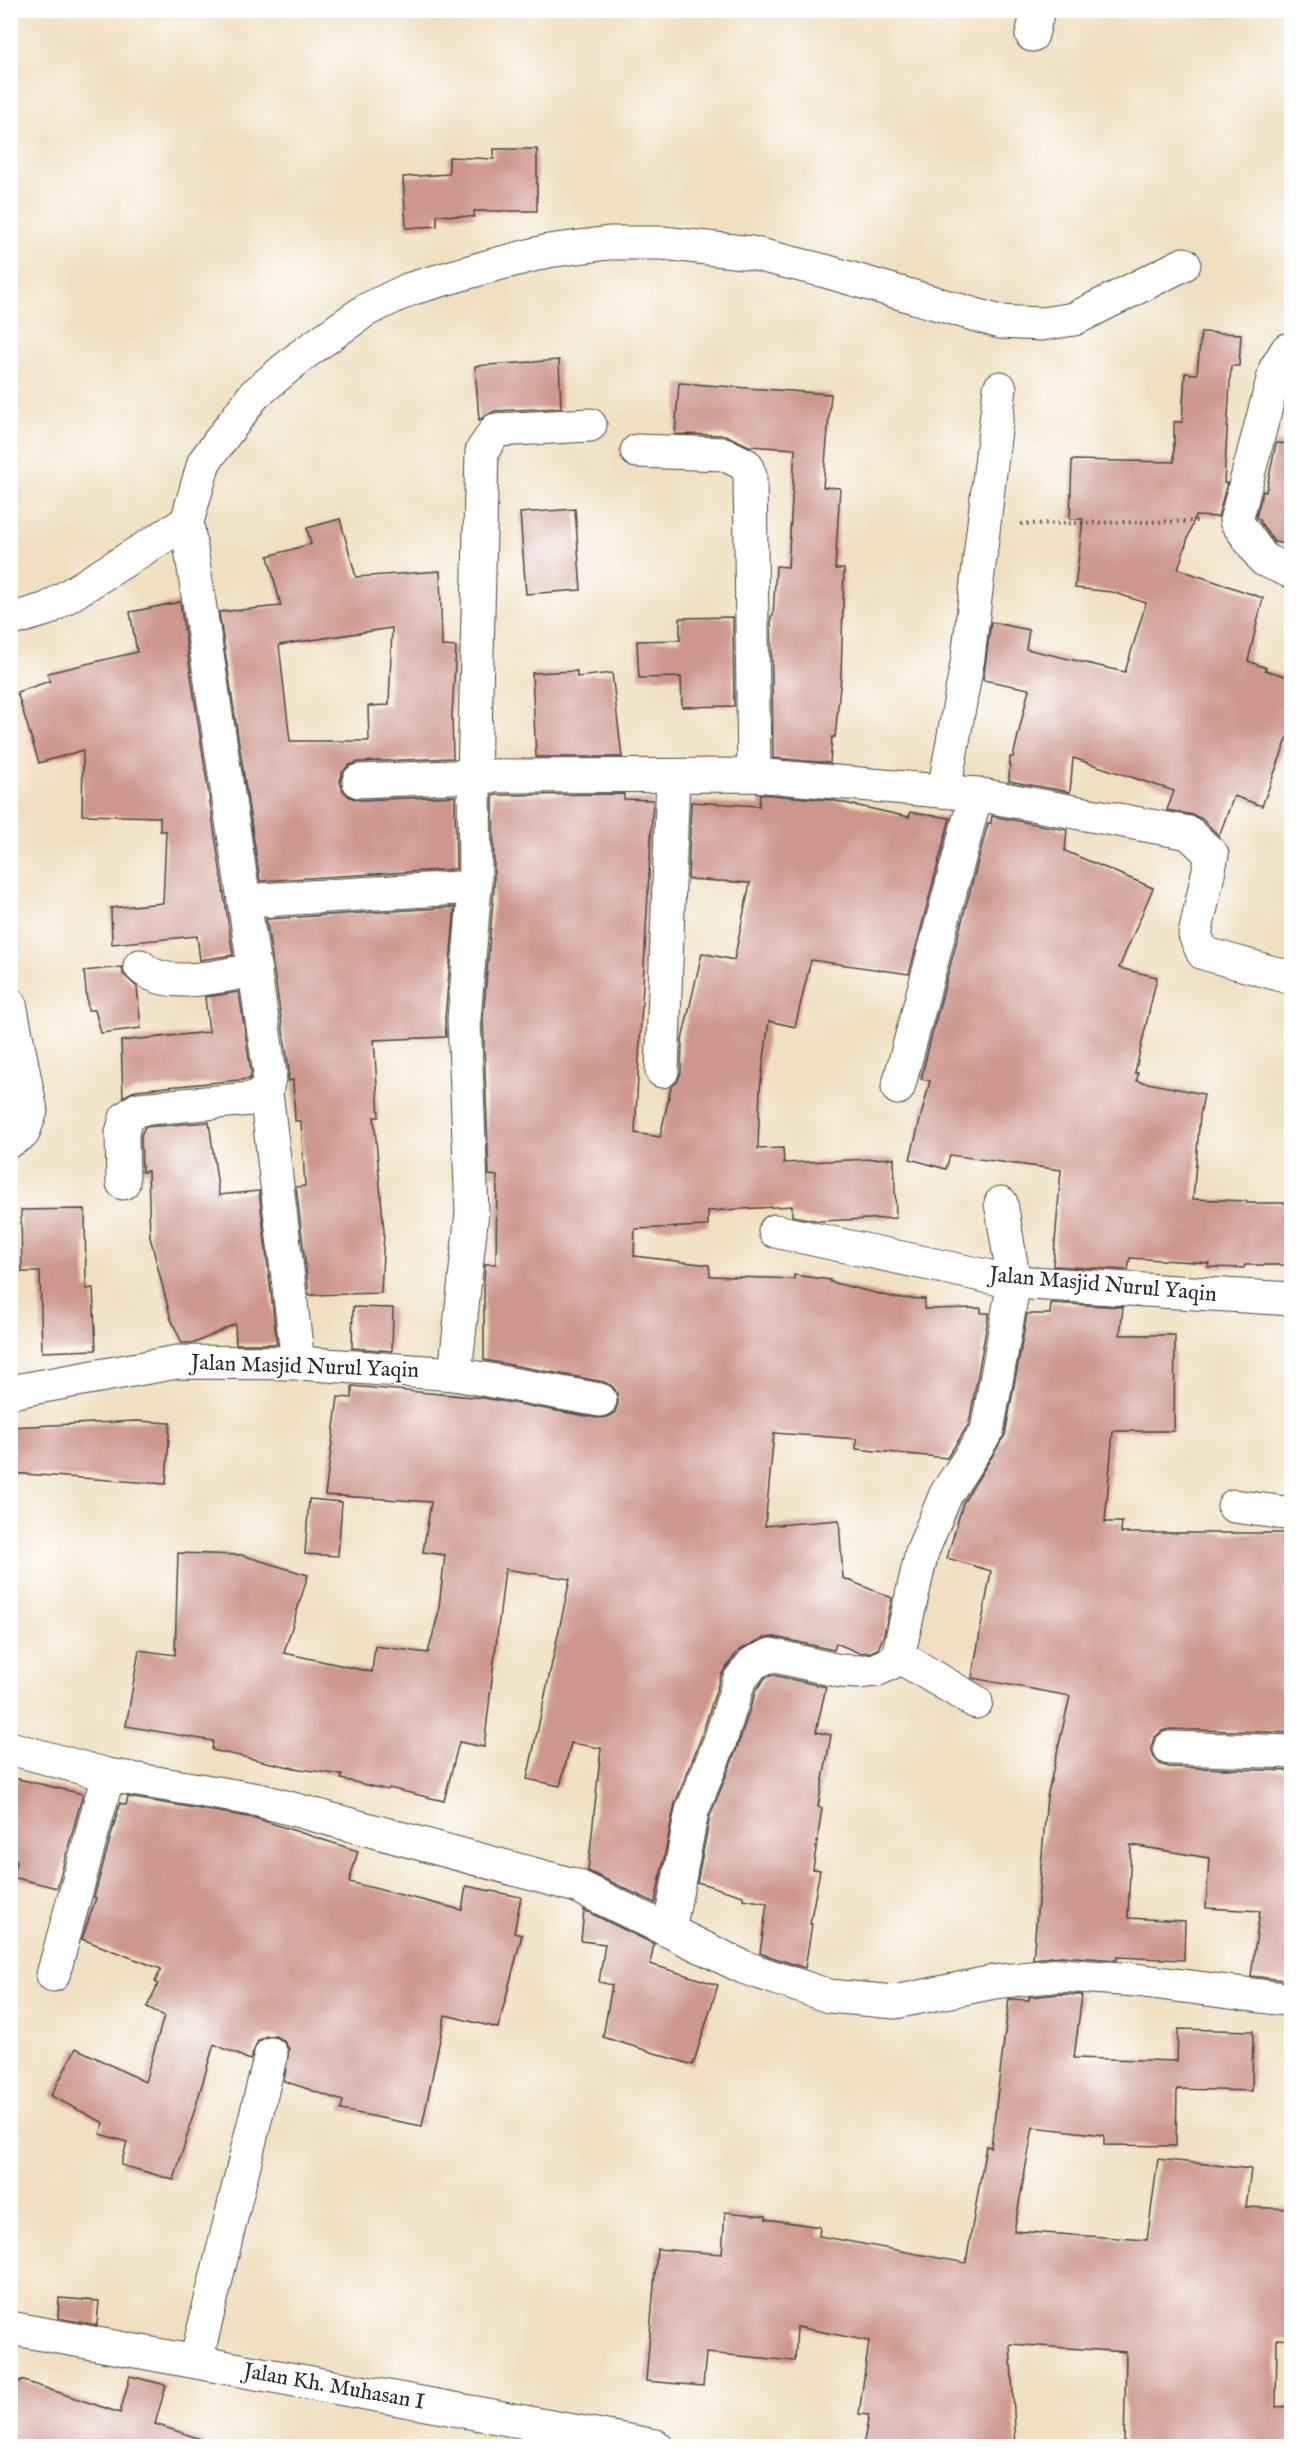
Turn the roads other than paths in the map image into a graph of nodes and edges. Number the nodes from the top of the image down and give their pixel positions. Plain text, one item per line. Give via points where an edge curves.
1 (1184, 264) dead end
2 (1292, 350) edge
3 (1000, 388) dead end
4 (590, 425) dead end
5 (637, 451) dead end
6 (187, 522) junction
7 (1292, 572) edge
8 (10, 620) edge
9 (754, 775) junction
10 (474, 776) junction
11 (673, 776) junction
12 (359, 781) dead end
13 (944, 791) junction
14 (976, 794) junction
15 (475, 887) junction
16 (245, 901) junction
17 (140, 966) dead end
18 (255, 970) junction
19 (1292, 978) edge
20 (10, 1004) edge
21 (662, 1071) dead end
22 (898, 1088) dead end
23 (266, 1092) junction
24 (10, 1141) edge
25 (123, 1183) dead end
26 (1002, 1203) dead end
27 (775, 1230) dead end
28 (1014, 1282) junction
29 (1292, 1299) edge
30 (298, 1362) junction
31 (455, 1374) junction
32 (10, 1392) edge
33 (600, 1400) dead end
34 (1234, 1506) dead end
35 (1292, 1514) edge
36 (898, 1656) junction
37 (976, 1702) dead end
38 (10, 1748) edge
39 (1170, 1748) dead end
40 (1292, 1752) edge
41 (108, 1775) junction
42 (669, 1931) junction
43 (53, 1975) dead end
44 (1292, 2000) edge
45 (271, 2054) dead end
46 (10, 2328) edge
47 (196, 2361) junction
48 (577, 2439) edge
49 (656, 2446) edge

1 - 6 street via 1074,319 1042,324 1000,322 751,254 663,243 609,243 548,251 490,266 410,289 366,310 254,395 204,462
2 - 7 street via 1287,350 1276,368 1236,521 1264,560
3 - 13 street via 968,658
4 - 10 street via 496,430 482,451
5 - 9 street via 724,454 746,465 750,476
6 - 8 street via 46,609
6 - 16 street
9 - 11 street
9 - 13 street
10 - 11 street
10 - 12 street
10 - 15 street
11 - 21 street
13 - 14 street
14 - 19 street via 1189,833 1212,855 1195,934 1203,953
14 - 22 street
15 - 16 street
15 - 31 street via 464,1019 472,1212
16 - 18 street
17 - 18 street via 153,977 171,980
18 - 23 street via 270,1073
20 - 24 street via 31,1112 23,1132
23 - 25 street via 251,1098 138,1109 126,1118 122,1132
23 - 30 street
26 - 28 street
27 - 28 street, Jalan Masjid Nurul Yaqin
28 - 29 street, Jalan Masjid Nurul Yaqin
28 - 36 street via 987,1431 946,1494 922,1552
30 - 31 street, Jalan Masjid Nurul Yaqin
30 - 32 street, Jalan Masjid Nurul Yaqin via 177,1362
31 - 33 street, Jalan Masjid Nurul Yaqin
34 - 35 street
36 - 37 street
36 - 42 street via 876,1670 856,1672 771,1655 753,1663 740,1681 692,1811
38 - 41 street
39 - 40 street
41 - 42 street via 259,1800 577,1886
41 - 43 street
42 - 44 street via 743,1967 829,1996 895,2002 994,1982 1060,1975 1136,1980
45 - 47 street
46 - 47 street, Jalan Kh. Muhasan I
47 - 48 street, Jalan Kh. Muhasan I
48 - 49 street, Jalan Kh. Muhasan I

